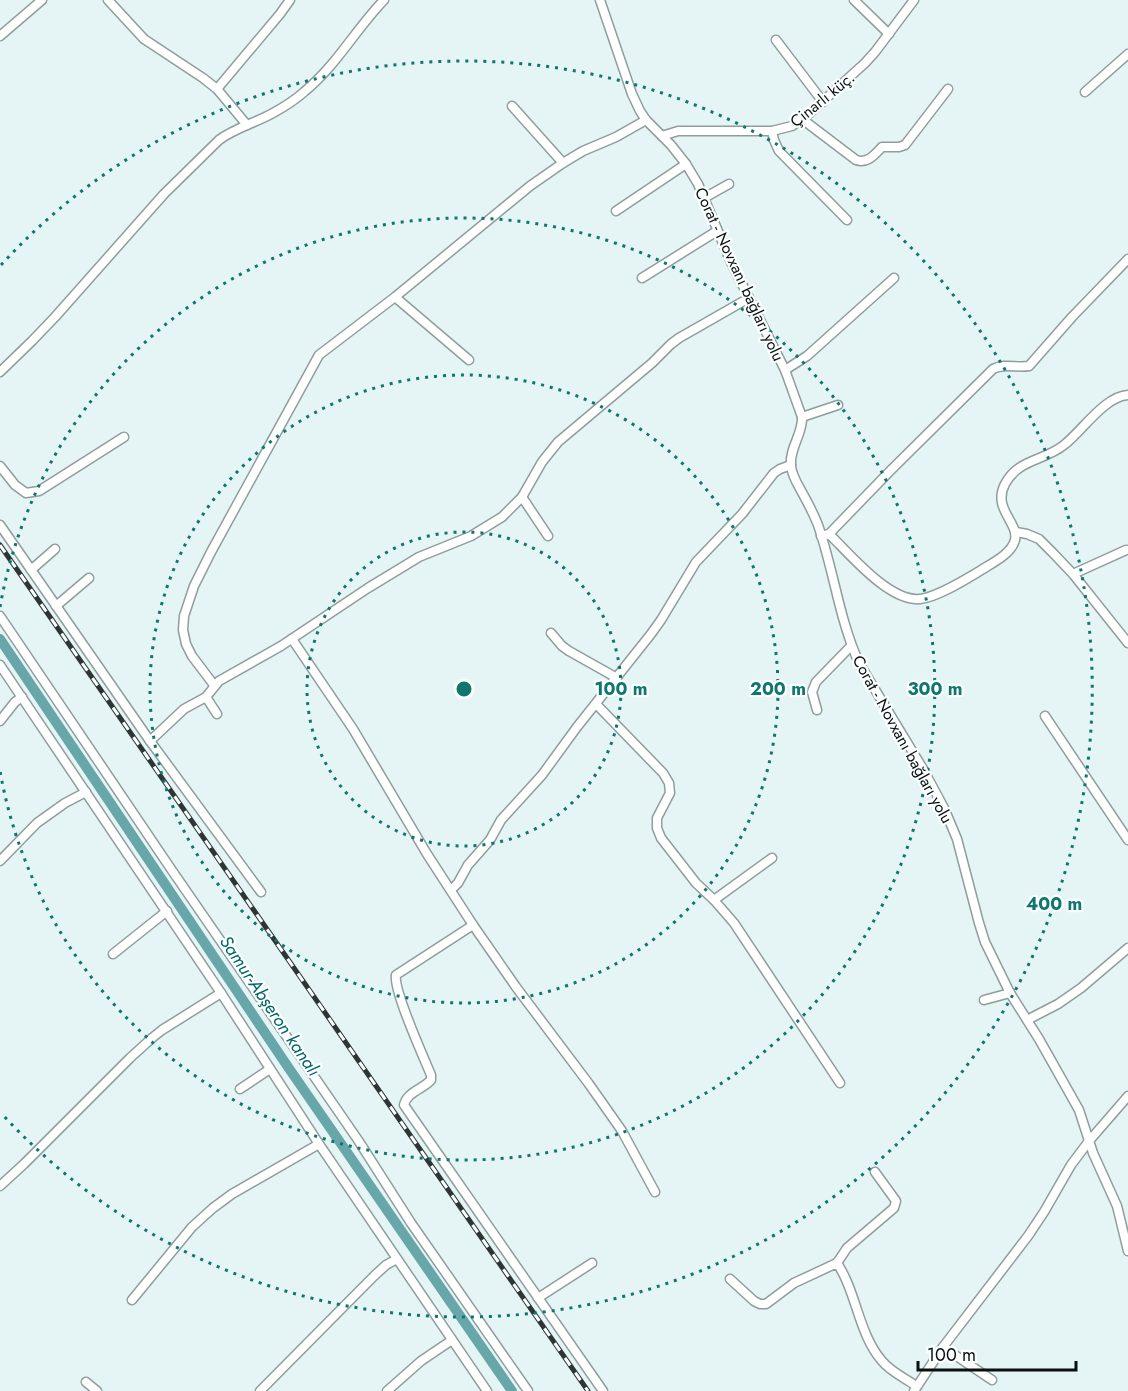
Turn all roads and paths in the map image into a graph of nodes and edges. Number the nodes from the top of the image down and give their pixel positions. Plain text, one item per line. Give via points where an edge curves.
1 (42, 0) edge
2 (108, 0) edge
3 (290, 0) edge
4 (384, 0) edge
5 (600, 0) edge
6 (854, 0) edge
7 (914, 0) edge
8 (889, 34) junction
9 (0, 36) edge
10 (776, 40) dead end
11 (1128, 54) edge
12 (217, 89) junction
13 (948, 89) dead end
14 (1085, 92) dead end
15 (823, 102) junction
16 (512, 106) dead end
17 (802, 119) junction
18 (646, 120) junction
19 (247, 125) junction
20 (772, 131) junction
21 (662, 136) junction
22 (563, 163) junction
23 (686, 164) junction
24 (729, 184) dead end
25 (704, 198) junction
26 (616, 211) dead end
27 (847, 220) dead end
28 (717, 231) junction
29 (1128, 259) edge
30 (642, 278) dead end
31 (894, 278) dead end
32 (395, 297) junction
33 (749, 298) junction
34 (469, 360) dead end
35 (785, 370) junction
36 (0, 372) edge
37 (1128, 395) edge
38 (838, 405) dead end
39 (802, 417) junction
40 (124, 437) dead end
41 (791, 465) junction
42 (0, 466) edge
43 (522, 497) junction
44 (0, 525) edge
45 (1016, 532) junction
46 (825, 535) junction
47 (548, 536) dead end
48 (55, 549) dead end
49 (1126, 550) dead end
50 (31, 570) junction
51 (1073, 574) junction
52 (90, 578) dead end
53 (56, 606) junction
54 (0, 615) edge
55 (551, 633) dead end
56 (292, 639) junction
57 (1128, 643) edge
58 (851, 646) junction
59 (0, 665) edge
60 (617, 678) junction
61 (214, 685) junction
62 (22, 697) junction
63 (206, 697) junction
64 (596, 704) junction
65 (817, 710) dead end
66 (217, 714) dead end
67 (1045, 716) dead end
68 (0, 721) edge
69 (150, 741) junction
70 (86, 792) junction
71 (1128, 840) edge
72 (772, 858) dead end
73 (0, 861) edge
74 (451, 890) junction
75 (261, 892) dead end
76 (714, 900) junction
77 (167, 912) junction
78 (473, 925) junction
79 (1128, 948) edge
80 (112, 954) dead end
81 (221, 993) junction
82 (1010, 993) junction
83 (984, 1000) dead end
84 (1027, 1020) junction
85 (270, 1069) junction
86 (840, 1083) dead end
87 (240, 1089) dead end
88 (1128, 1096) edge
89 (1089, 1141) junction
90 (318, 1144) junction
91 (875, 1172) dead end
92 (0, 1186) edge
93 (655, 1192) dead end
94 (1128, 1251) edge
95 (397, 1259) junction
96 (592, 1263) dead end
97 (837, 1263) junction
98 (730, 1279) dead end
99 (538, 1298) junction
100 (132, 1300) dead end
101 (452, 1340) junction
102 (943, 1347) junction
103 (992, 1380) dead end
104 (86, 1382) dead end
105 (915, 1389) edge
106 (97, 1391) edge
107 (260, 1391) edge
108 (387, 1391) edge
109 (488, 1391) edge
110 (528, 1391) edge
111 (603, 1391) edge

1 - 9 street
2 - 12 street via 144,39
3 - 12 street
4 - 19 street via 321,77 272,114
5 - 18 street, Corat - Novxanı bağları yolu via 636,104
6 - 8 street
7 - 8 street, Çinarlı küç.
8 - 15 street, Çinarlı küç.
10 - 15 street
11 - 14 street
12 - 19 street
13 - 17 street via 905,145 882,147 866,161 856,160
15 - 17 street, Çinarlı küç.
16 - 22 street
17 - 20 street, Çinarlı küç.
18 - 21 street, Corat - Novxanı bağları yolu
18 - 22 street
19 - 36 street via 219,140 164,194 55,317
20 - 21 street, Çinarlı küç. via 678,131
20 - 27 street via 779,151
21 - 23 street, Corat - Novxanı bağları yolu
22 - 32 street
23 - 25 street, Corat - Novxanı bağları yolu
23 - 26 street
24 - 25 street
25 - 28 street, Corat - Novxanı bağları yolu
28 - 30 street
28 - 33 street, Corat - Novxanı bağları yolu
29 - 46 street via 1032,363 993,369
31 - 35 street via 807,356
32 - 34 street
32 - 61 street via 319,355 194,586 183,630 192,656
33 - 35 street, Corat - Novxanı bağları yolu
33 - 43 street via 671,344 558,442
35 - 39 street, Corat - Novxanı bağları yolu
37 - 45 street via 1106,405 1056,451 1026,463 1011,475 1001,496 1003,510
38 - 39 street
39 - 41 street
40 - 42 street via 39,492 26,493
41 - 46 street, Corat - Novxanı bağları yolu
41 - 60 street via 774,473 696,562 661,620
43 - 47 street
43 - 56 street via 485,528 419,557
44 - 50 street
45 - 46 street via 1015,542 999,558 962,582 920,599 897,594 885,586
45 - 51 street via 1039,539
46 - 58 street, Corat - Novxanı bağları yolu via 837,600
48 - 50 street
49 - 51 street
50 - 53 street
51 - 57 street
52 - 53 street
53 - 69 street
54 - 110 street
55 - 60 street via 569,651
56 - 61 street
56 - 74 street via 353,729
58 - 65 street via 816,682 812,692
58 - 82 street, Corat - Novxanı bağları yolu via 944,808 957,839 985,942
59 - 62 street
60 - 64 street
61 - 63 street
62 - 68 street
62 - 70 street
63 - 66 street
63 - 69 street via 184,709
64 - 74 street via 542,775 501,820
64 - 76 street via 663,773 670,793 657,818 661,838
67 - 71 street
69 - 75 street
70 - 73 street via 37,823
70 - 77 street
72 - 76 street
74 - 78 street
76 - 86 street via 734,923
77 - 80 street
77 - 81 street
78 - 93 street via 609,1112
78 - 99 street via 396,975 402,1002 431,1075 428,1084 405,1099 404,1105
79 - 84 street via 1081,988
81 - 85 street
81 - 92 street via 152,1038
82 - 83 street
82 - 84 street, Corat - Novxanı bağları yolu
84 - 89 street, Corat - Novxanı bağları yolu via 1073,1099
85 - 87 street
85 - 90 street
88 - 89 street
89 - 94 street, Corat - Novxanı bağları yolu via 1122,1220
89 - 102 street via 1028,1236
90 - 95 street
90 - 100 street via 213,1208 192,1227
91 - 97 street via 896,1202 894,1208 847,1248
95 - 101 street
95 - 107 street via 374,1276
96 - 99 street
97 - 98 street via 794,1283 766,1304 754,1301
97 - 105 street via 846,1276 875,1352
99 - 111 street
101 - 108 street
101 - 109 street
102 - 103 street
102 - 105 street
104 - 106 street

